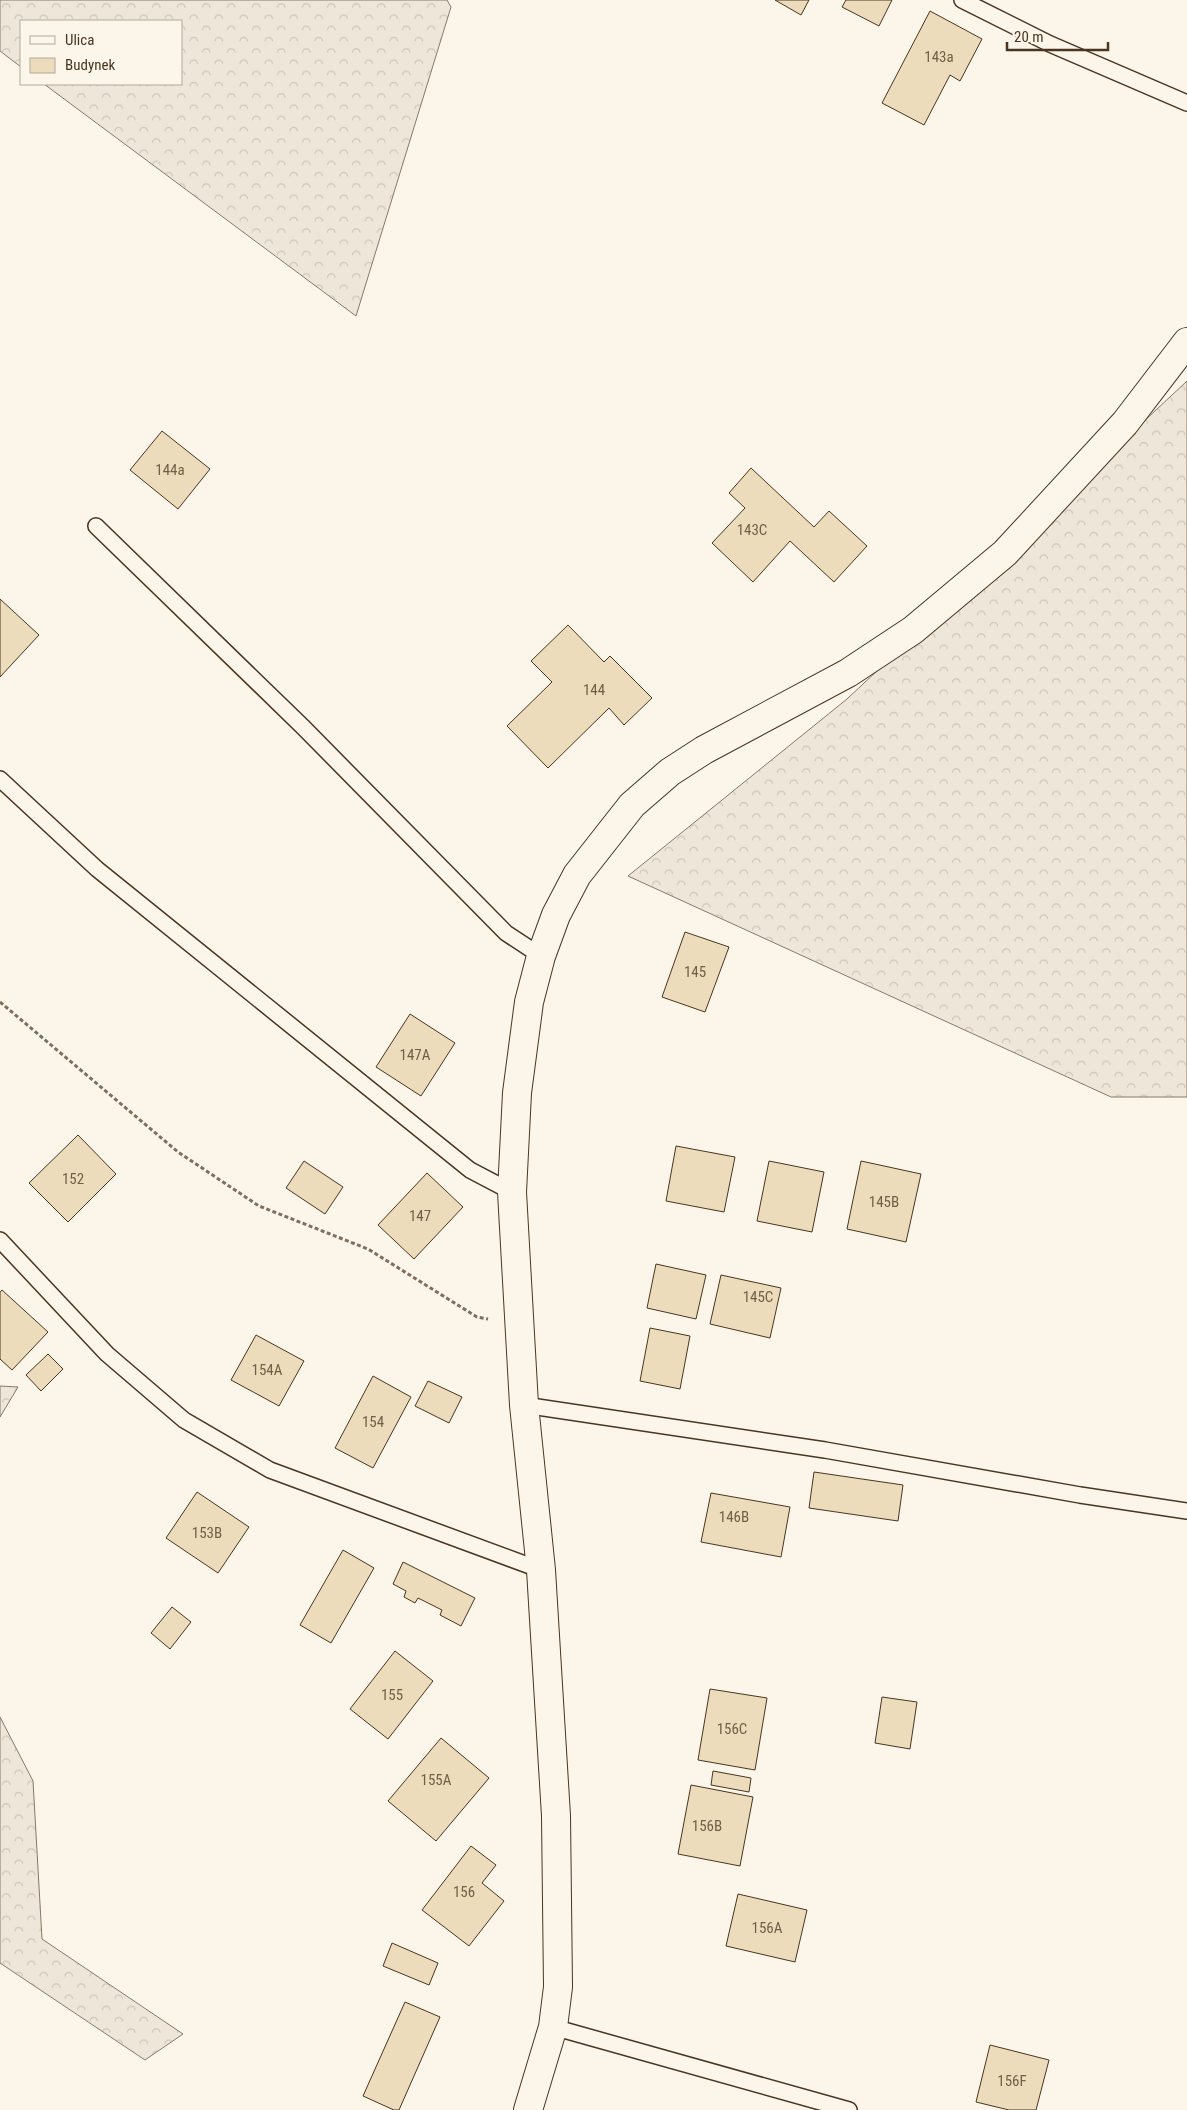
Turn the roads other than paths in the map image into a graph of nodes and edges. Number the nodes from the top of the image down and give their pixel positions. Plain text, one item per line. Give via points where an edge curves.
1 (962, 0) edge
2 (1187, 102) edge
3 (1187, 342) edge
4 (96, 526) dead end
5 (0, 779) edge
6 (541, 956) junction
7 (512, 1192) junction
8 (0, 1240) edge
9 (524, 1405) junction
10 (1187, 1511) edge
11 (541, 1570) junction
12 (553, 2027) junction
13 (528, 2110) edge
14 (849, 2110) edge

1 - 2 lane via 1050,44
3 - 6 street via 1124,423 1012,546 948,601 848,673 704,750 670,772 632,805 577,875 556,915
4 - 6 lane via 304,727 506,933
5 - 7 lane via 97,869 470,1170
6 - 7 street via 529,1002 517,1093
7 - 9 street
8 - 11 lane via 108,1354 184,1420 270,1470
9 - 10 lane via 825,1450
9 - 11 street
11 - 12 street via 556,1816 558,1987
12 - 13 street
12 - 14 lane

